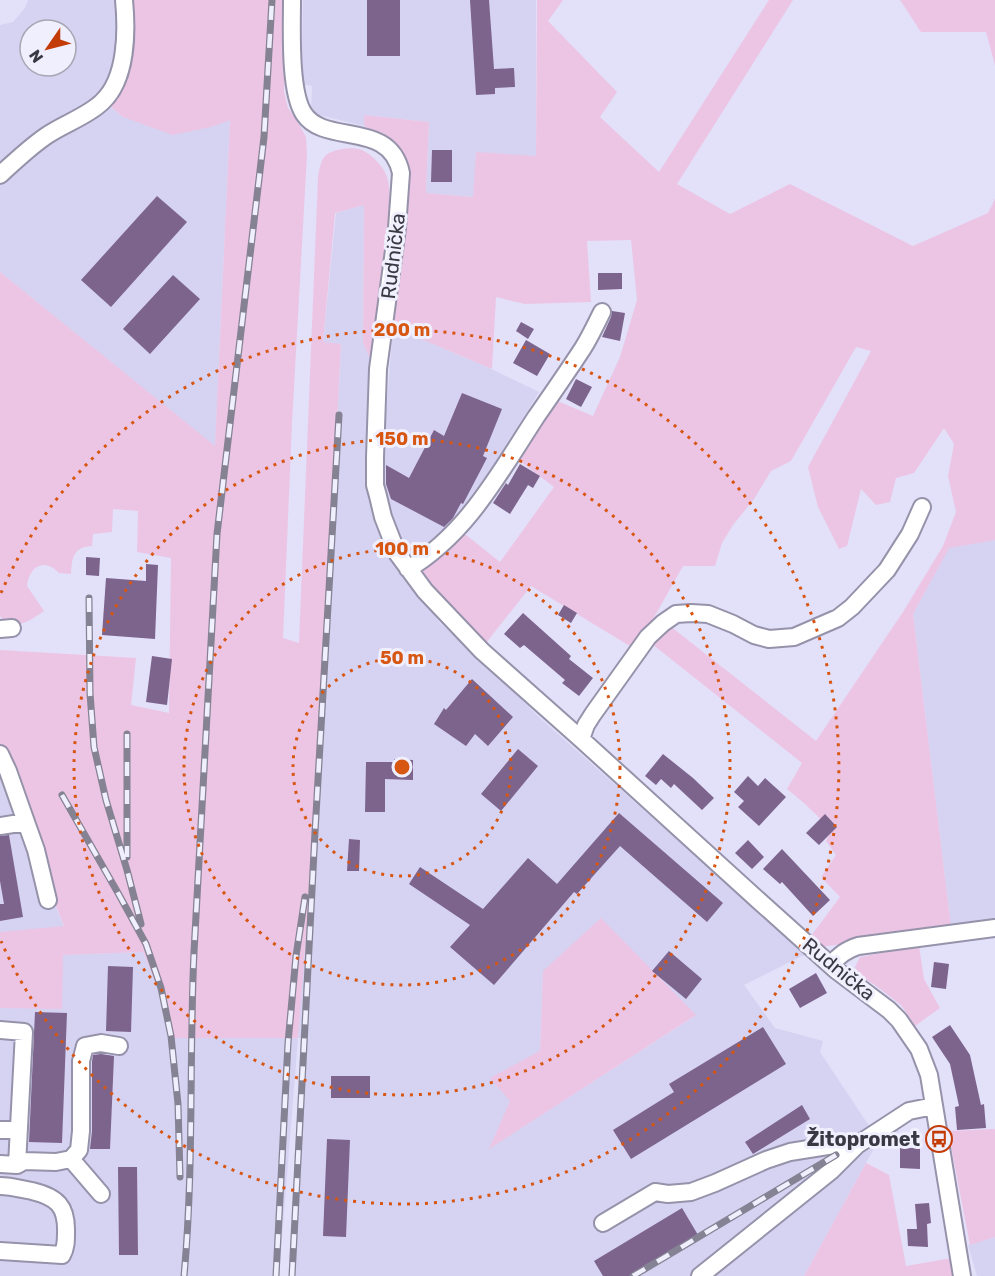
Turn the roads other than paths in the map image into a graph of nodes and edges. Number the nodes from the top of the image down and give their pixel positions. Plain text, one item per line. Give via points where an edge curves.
1 (124, 0) edge
2 (292, 0) edge
3 (0, 175) edge
4 (602, 312) dead end
5 (922, 507) dead end
6 (408, 569) junction
7 (581, 739) junction
8 (0, 754) edge
9 (26, 822) junction
10 (0, 826) edge
11 (48, 900) dead end
12 (995, 928) edge
13 (831, 965) junction
14 (0, 1030) edge
15 (119, 1046) dead end
16 (934, 1106) junction
17 (0, 1130) edge
18 (19, 1131) junction
19 (857, 1145) junction
20 (71, 1159) junction
21 (8, 1164) edge
22 (0, 1186) edge
23 (101, 1194) dead end
24 (603, 1223) dead end
25 (0, 1251) edge
26 (700, 1276) edge
27 (962, 1276) edge

1 - 3 street via 121,68 103,102 46,136
2 - 6 street, Rudnička via 294,81 303,113 308,120 327,129 378,142 392,154 401,173 378,369 375,485 394,546
4 - 6 street via 584,346 483,498 446,542
5 - 7 street via 887,570 838,618 794,637 770,639 708,614 676,614 648,637 593,714
6 - 7 street, Rudnička via 482,651
7 - 13 street, Rudnička
8 - 9 street
9 - 10 street
9 - 11 street
12 - 13 street via 858,946 846,950
13 - 16 street, Rudnička via 905,1027 925,1063
14 - 18 street via 24,1032
15 - 20 street via 85,1046 81,1061 79,1150
16 - 19 street via 909,1111
16 - 27 street, Rudnička
17 - 18 street
18 - 21 street
19 - 24 street via 790,1152 691,1192 655,1192
19 - 26 street via 831,1171
20 - 21 street
20 - 23 street
22 - 25 street via 47,1195 60,1203 66,1220 62,1256

